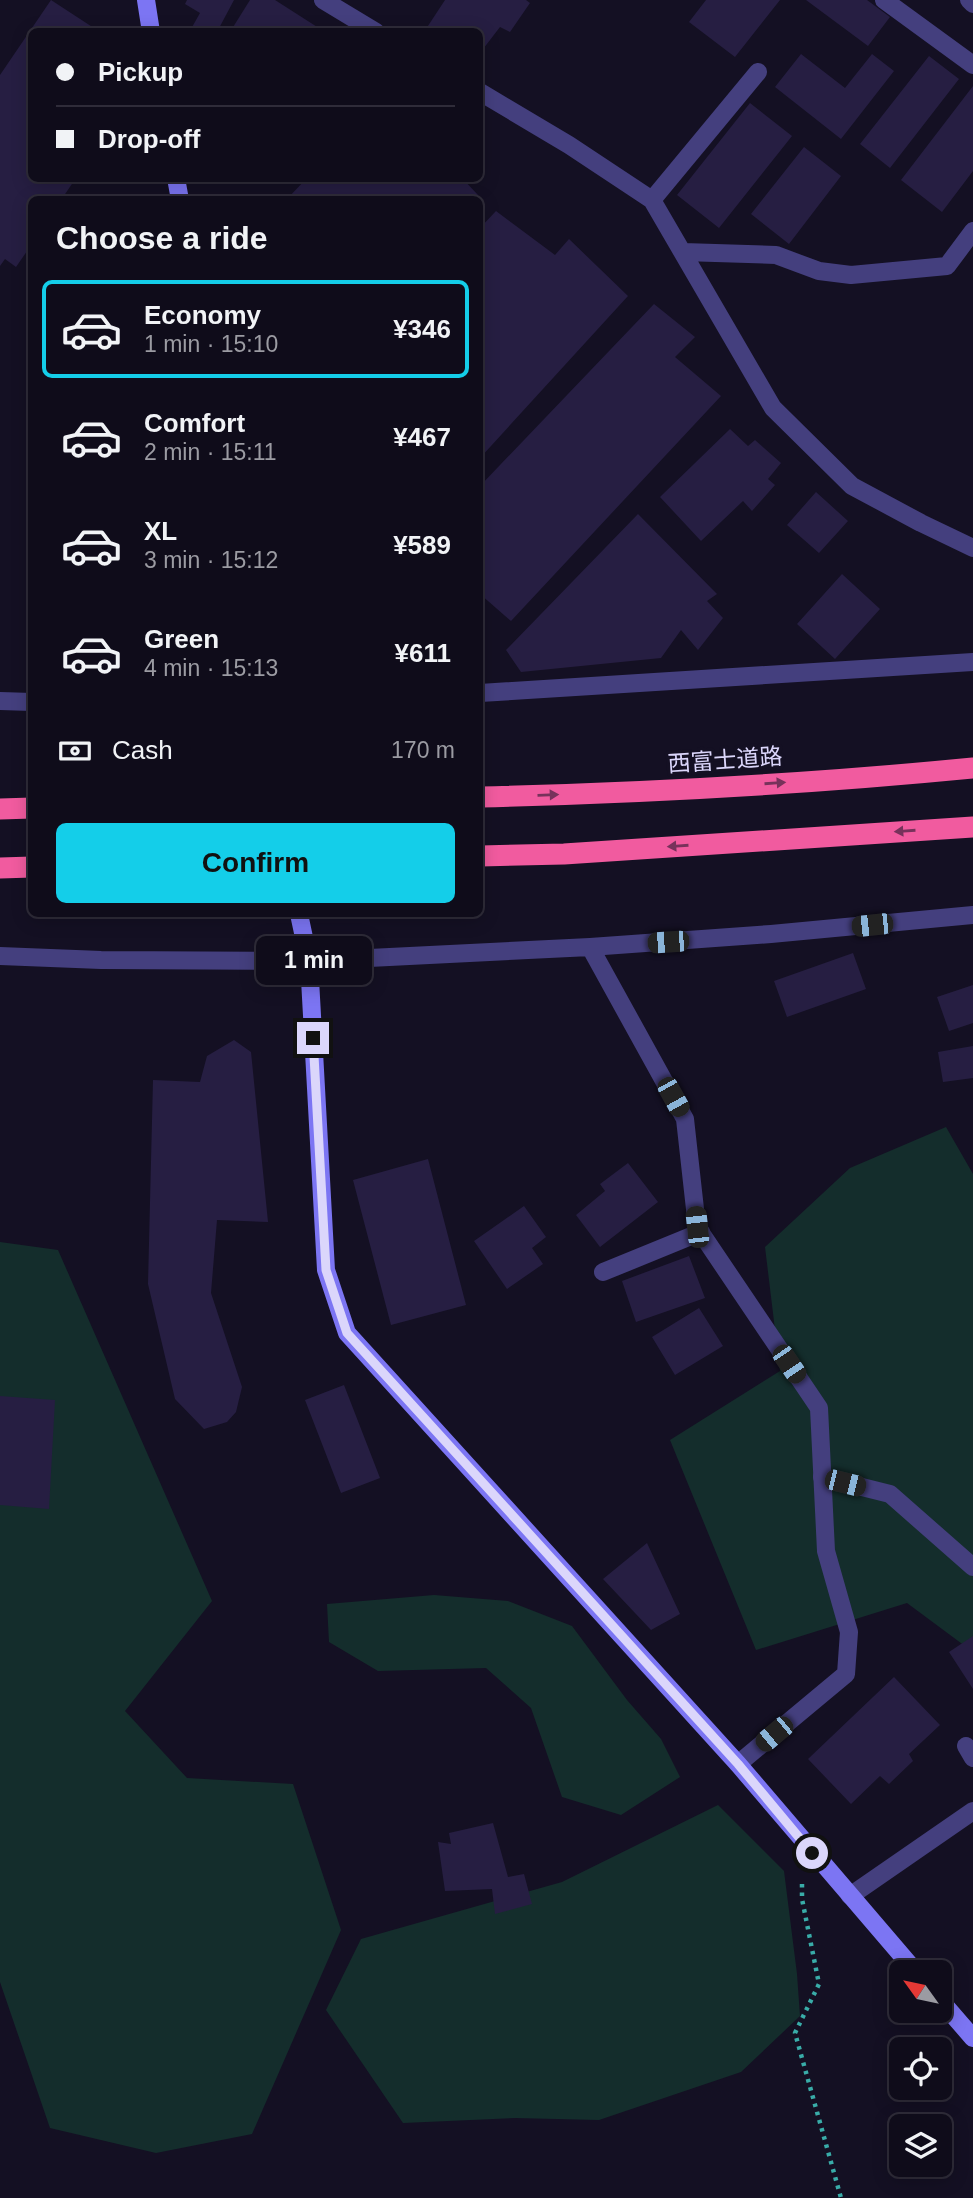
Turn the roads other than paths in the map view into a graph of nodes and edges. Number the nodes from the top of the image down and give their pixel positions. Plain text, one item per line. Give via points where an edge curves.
1 (146, 0) edge
2 (323, 0) edge
3 (884, 0) edge
4 (969, 0) edge
5 (973, 4) edge
6 (150, 28) edge
7 (369, 28) edge
8 (973, 65) edge
9 (758, 72) dead end
10 (483, 94) edge
11 (652, 200) junction
12 (973, 231) edge
13 (683, 252) junction
14 (973, 548) edge
15 (973, 662) edge
16 (483, 693) edge
17 (0, 701) edge
18 (28, 702) edge
19 (973, 768) edge
20 (483, 797) edge
21 (28, 808) edge
22 (0, 809) edge
23 (973, 827) edge
24 (483, 856) edge
25 (28, 867) edge
26 (0, 868) edge
27 (973, 915) edge
28 (300, 917) edge
29 (590, 947) junction
30 (0, 956) edge
31 (309, 961) junction
32 (701, 1232) junction
33 (603, 1272) dead end
34 (822, 1477) junction
35 (973, 1567) edge
36 (738, 1764) junction
37 (973, 1811) edge
38 (849, 1896) junction
39 (905, 1960) edge
40 (952, 2014) edge
41 (973, 2038) edge

1 - 6 street
2 - 7 street
3 - 8 street
4 - 5 street
9 - 11 street
10 - 11 street
11 - 13 street
12 - 13 street via 947,266 851,275 819,271 776,255
13 - 14 street via 774,408 852,486
15 - 16 street
17 - 18 street
20 -> 19 highway, 西富士道路 via 603,794
21 - 22 highway
23 -> 24 highway
25 - 26 highway
27 - 29 street
28 - 31 street
29 - 31 street
29 - 32 street via 685,1118
30 - 31 street
31 - 36 street via 326,1270 347,1333
32 - 33 street
32 - 34 street via 819,1408
34 - 35 street via 890,1494
34 - 36 street via 826,1551 849,1632 846,1674
36 - 38 street
37 - 38 street
38 - 39 street
40 - 41 street

